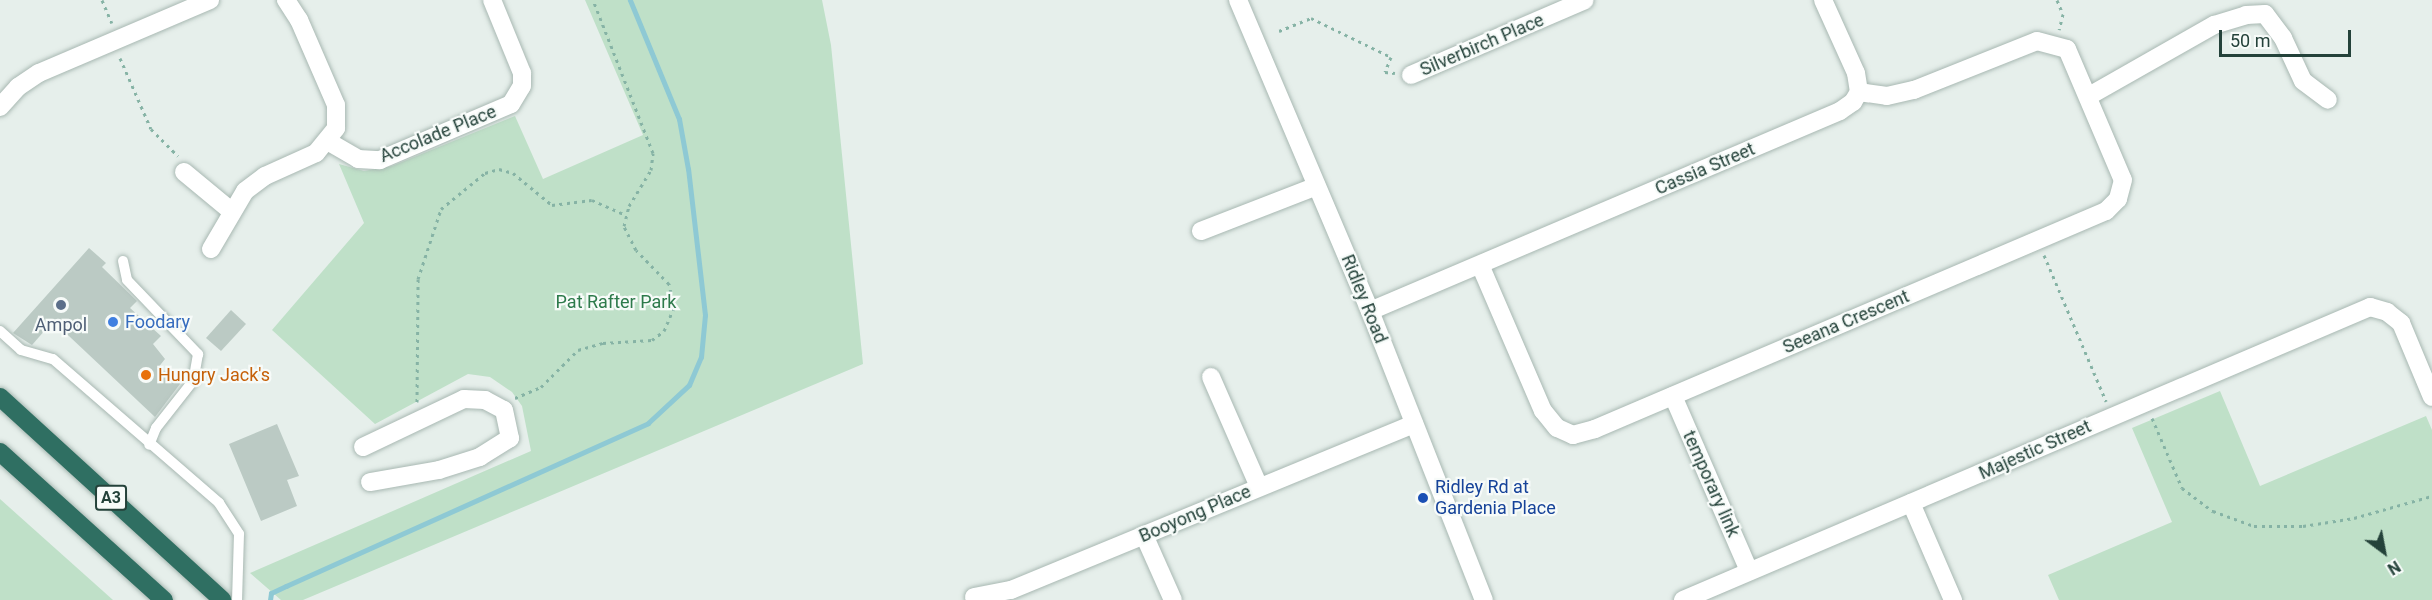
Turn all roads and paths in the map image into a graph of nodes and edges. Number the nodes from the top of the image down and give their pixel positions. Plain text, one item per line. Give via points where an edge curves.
1 (102, 0) edge
2 (210, 0) edge
3 (286, 0) edge
4 (492, 0) edge
5 (593, 0) edge
6 (1238, 0) edge
7 (1585, 0) edge
8 (1823, 0) edge
9 (2057, 0) edge
10 (113, 30) dead end
11 (1279, 31) dead end
12 (2046, 42) junction
13 (117, 50) dead end
14 (1411, 75) joint
15 (1858, 92) junction
16 (2089, 96) junction
17 (2328, 100) dead end
18 (0, 107) edge
19 (329, 142) junction
20 (184, 172) joint
21 (1317, 186) junction
22 (231, 210) junction
23 (625, 215) junction
24 (1201, 231) dead end
25 (2037, 240) junction
26 (211, 249) dead end
27 (123, 261) dead end
28 (1480, 265) junction
29 (1370, 311) junction
30 (0, 331) edge
31 (1211, 377) dead end
32 (1673, 396) junction
33 (0, 397) edge
34 (2432, 397) edge
35 (2146, 402) junction
36 (495, 404) junction
37 (2113, 416) junction
38 (421, 417) junction
39 (1414, 424) junction
40 (149, 445) junction
41 (363, 447) dead end
42 (0, 452) edge
43 (370, 482) dead end
44 (1258, 487) junction
45 (2432, 496) edge
46 (1911, 503) junction
47 (1144, 535) junction
48 (1749, 571) junction
49 (974, 597) dead end
50 (164, 600) edge
51 (222, 600) edge
52 (237, 600) edge
53 (1173, 600) edge
54 (1484, 600) edge
55 (1683, 600) edge
56 (1953, 600) edge

1 - 10 path
2 - 18 street via 39,73 18,87
3 - 19 street via 299,20 336,105 337,120
4 - 19 street, Accolade Place via 522,73 522,86 510,104 380,160 358,159
5 - 23 path via 654,153 651,170
6 - 21 street, Ridley Road
7 - 14 street, Silverbirch Place
8 - 15 street via 1856,73
9 - 12 path via 2063,14
11 - 14 path via 1311,18 1391,57 1384,72
12 - 15 street via 1914,90 1887,96
12 - 16 street, Seeana Crescent via 2067,49
13 - 20 path via 146,121 174,151
15 - 28 street, Cassia Street via 1840,111
16 - 17 street via 2214,25 2246,15 2265,14 2283,38 2303,81
16 - 25 street, Seeana Crescent via 2123,180 2118,199 2106,211
19 - 22 street via 316,153 253,183
20 - 22 street
21 - 24 street
21 - 29 street, Ridley Road
22 - 26 street
23 - 36 path via 631,242 672,289 674,307 664,331 645,342 603,343 578,350 541,387
23 - 38 path via 592,200 552,206 513,173 499,169 485,174 441,209 418,279 415,392
25 - 32 street, Seeana Crescent
25 - 37 path
27 - 40 lane via 127,280 198,354 193,381 156,428
28 - 29 street, Cassia Street
28 - 32 street, Seeana Crescent via 1542,411 1557,428 1574,435
29 - 39 street, Ridley Road
30 - 40 lane via 21,350 53,359
31 - 44 street
32 - 48 street, temporary link
33 - 51 highway, A3
34 - 35 street, Majestic Street via 2401,323 2387,312 2370,307
35 - 37 street, Majestic Street
35 - 45 path via 2182,488 2213,511 2254,526 2303,526
36 - 38 street via 464,399
36 - 43 street via 504,410 510,438 480,457 439,470
37 - 46 street, Majestic Street
38 - 41 street
39 - 44 street, Booyong Place
39 - 54 street, Ridley Road
40 - 52 lane via 219,502 233,520 241,551
42 - 50 highway, A3
44 - 47 street, Booyong Place
46 - 48 street, Majestic Street
46 - 56 street
47 - 49 street, Booyong Place via 1011,590
47 - 53 street
48 - 55 street, Majestic Street

